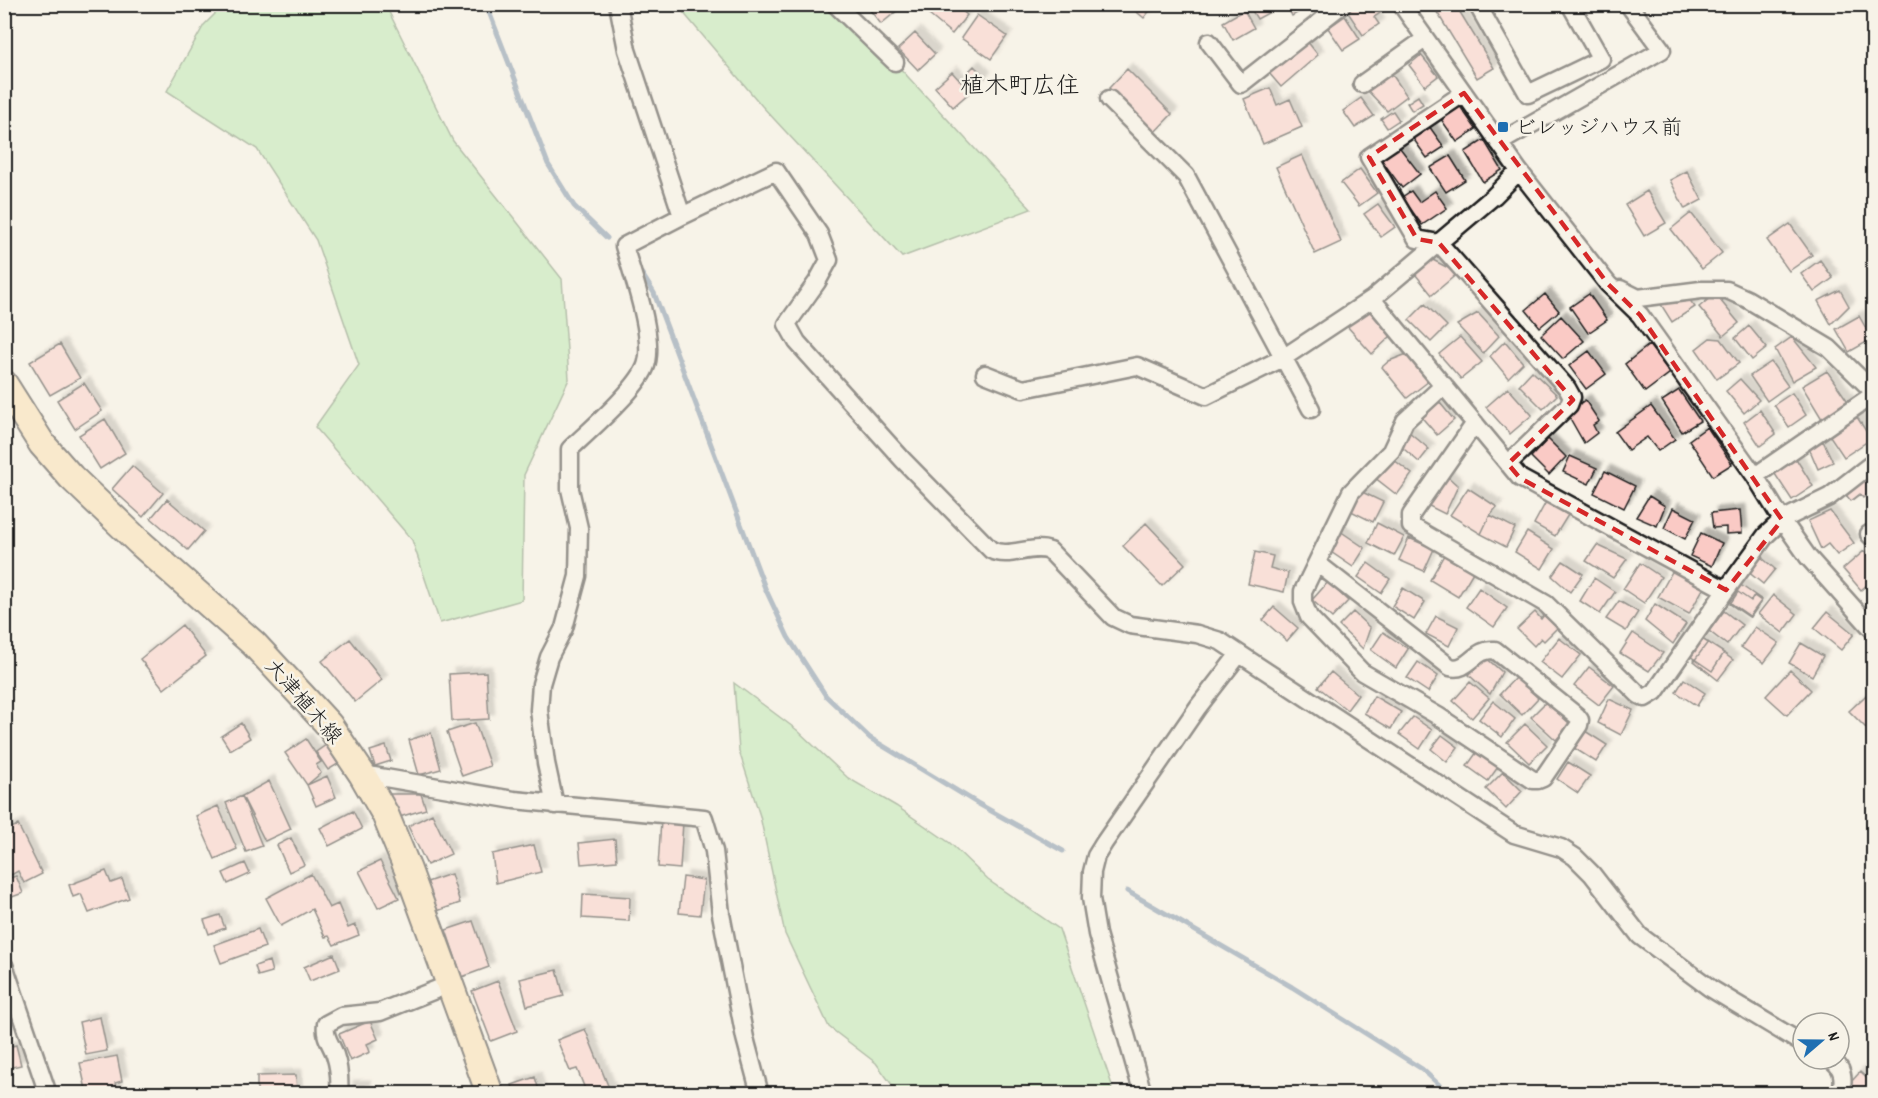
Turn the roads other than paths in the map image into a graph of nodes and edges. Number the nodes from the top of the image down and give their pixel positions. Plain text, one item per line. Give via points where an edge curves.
1 (618, 4) edge
2 (835, 4) edge
3 (1342, 4) edge
4 (1401, 4) edge
5 (1477, 4) edge
6 (1570, 4) edge
7 (1628, 4) edge
8 (1425, 39) junction
9 (1209, 42) dead end
10 (895, 62) dead end
11 (1362, 84) dead end
12 (1464, 93) junction
13 (1109, 99) dead end
14 (1499, 143) junction
15 (1519, 171) junction
16 (682, 216) junction
17 (1439, 243) junction
18 (1608, 284) junction
19 (1372, 299) junction
20 (1283, 358) junction
21 (985, 374) dead end
22 (4, 384) edge
23 (1444, 385) junction
24 (1874, 393) edge
25 (1311, 409) dead end
26 (1475, 423) junction
27 (1874, 462) edge
28 (1508, 464) junction
29 (1755, 476) junction
30 (1782, 520) junction
31 (1317, 563) junction
32 (1726, 590) junction
33 (1874, 631) edge
34 (1239, 654) junction
35 (362, 774) junction
36 (555, 805) junction
37 (4, 965) edge
38 (450, 984) junction
39 (1791, 1037) edge
40 (1842, 1071) edge
41 (48, 1094) edge
42 (339, 1094) edge
43 (490, 1094) edge
44 (760, 1094) edge
45 (1143, 1094) edge
46 (1841, 1094) edge

1 - 16 street via 627,50
2 - 10 street
3 - 9 street via 1241,84
4 - 8 street
5 - 6 street via 1528,94 1601,59
7 - 14 street via 1662,50
8 - 11 street
8 - 12 street
12 - 14 street
12 - 17 street via 1369,157 1417,239
13 - 20 street via 1186,176
14 - 15 street
15 - 17 street
15 - 18 street
16 - 34 street via 776,171 819,234 829,260 786,324 797,342 903,460 991,550 1000,554 1039,547 1050,551 1113,617 1130,626 1197,634 1220,641
16 - 36 street via 624,246 644,311 646,367 636,383 570,449 570,489 579,528 578,576 564,628 541,684 539,710
17 - 19 street
17 - 28 street via 1572,398
18 - 24 street via 1638,298 1727,290 1829,348
18 - 29 street via 1640,315
19 - 20 street
19 - 23 street
20 - 21 street via 1206,396 1137,366 1023,389
20 - 25 street
22 - 35 main road, 大津植木線 via 42,444 70,477 254,644 328,725
23 - 26 street
23 - 31 street via 1405,421 1391,452 1351,492
24 - 29 street
26 - 28 street
26 - 32 street via 1411,515 1411,526 1546,604 1639,695 1645,698 1655,692
27 - 30 street via 1829,497
28 - 32 street via 1520,478
29 - 30 street
30 - 32 street via 1766,535
30 - 33 street via 1808,557
31 - 31 street via 1303,591 1309,617 1362,672 1438,716 1533,780 1543,778 1579,725 1576,716 1495,650 1481,651 1467,664 1450,667
34 - 39 street via 1514,834 1561,848 1575,857 1640,936 1710,988
34 - 45 street via 1198,706 1104,843 1092,872 1091,898 1097,934
35 - 36 street
35 - 38 main road, 大津植木線 via 389,824
36 - 44 street via 705,818 745,1038
37 - 41 street
38 - 42 street via 380,1012 341,1016 326,1024 324,1033 335,1056
38 - 43 main road, 大津植木線
40 - 46 street

